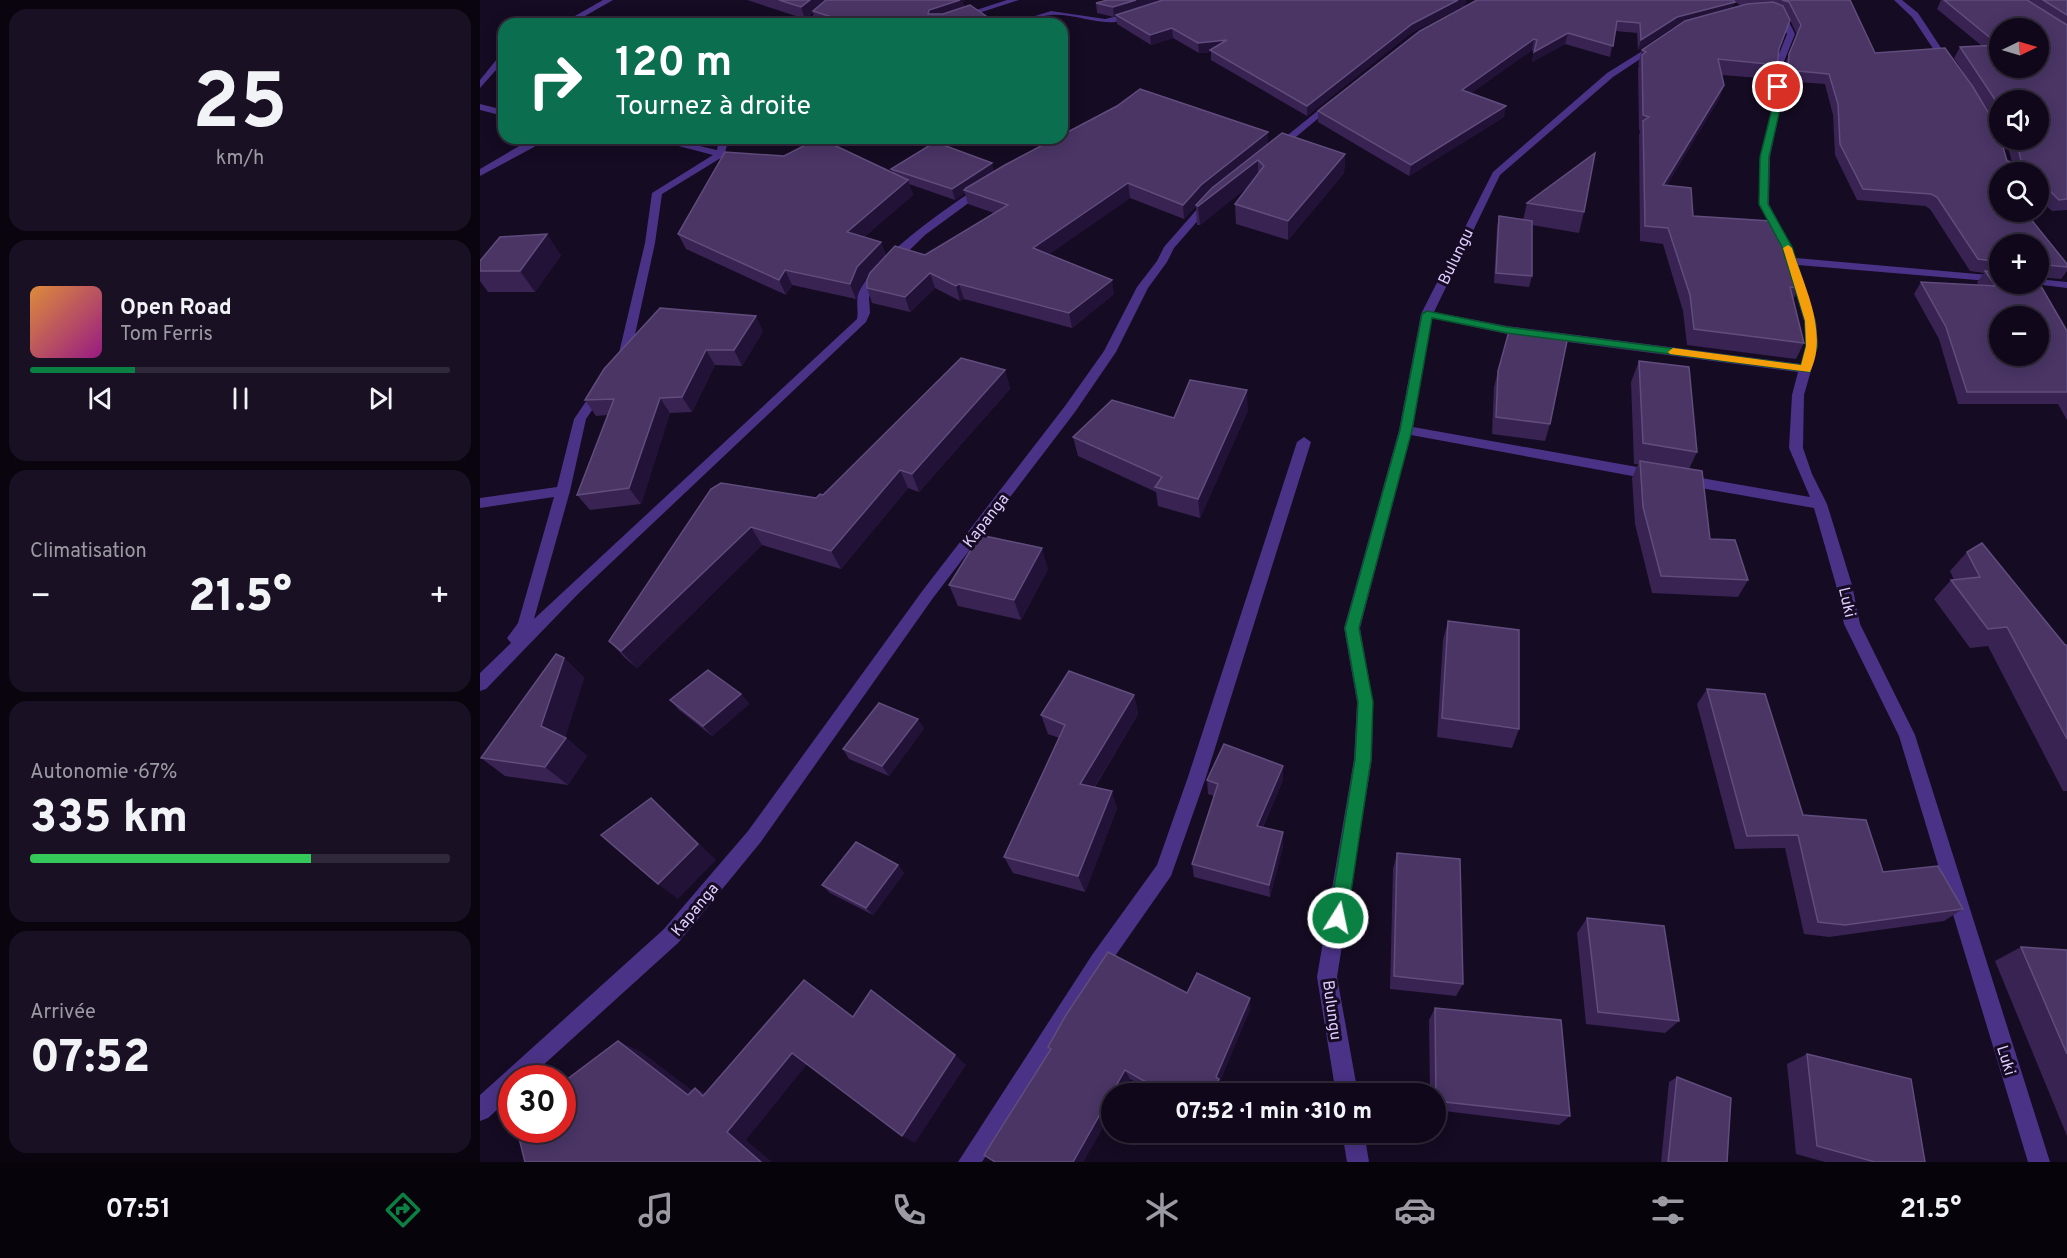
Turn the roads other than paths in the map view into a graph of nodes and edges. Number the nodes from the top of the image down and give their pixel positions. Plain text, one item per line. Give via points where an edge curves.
1 (609, 0) edge
2 (837, 0) edge
3 (1015, 0) edge
4 (1898, 0) edge
5 (1145, 11) edge
6 (1768, 12) edge
7 (576, 18) edge
8 (814, 18) edge
9 (956, 18) edge
10 (1034, 18) edge
11 (1668, 37) edge
12 (498, 63) edge
13 (1955, 73) edge
14 (480, 85) edge
15 (1343, 95) edge
16 (480, 107) edge
17 (498, 112) edge
18 (532, 144) edge
19 (678, 144) edge
20 (723, 144) edge
21 (721, 154) junction
22 (1261, 161) edge
23 (480, 173) edge
24 (991, 184) edge
25 (1225, 189) edge
26 (1792, 261) junction
27 (1989, 278) edge
28 (2049, 283) edge
29 (2067, 285) edge
30 (1427, 314) junction
31 (1806, 369) junction
32 (1406, 430) junction
33 (1304, 442) dead end
34 (563, 491) junction
35 (480, 503) edge
36 (1820, 504) junction
37 (480, 683) edge
38 (529, 1065) edge
39 (1345, 1083) edge
40 (498, 1094) edge
41 (480, 1110) edge
42 (1355, 1143) edge
43 (969, 1162) edge
44 (1358, 1162) edge
45 (2039, 1162) edge

1 - 7 street
2 - 8 street
3 - 9 street
4 - 13 street via 1914,15
5 - 10 street via 1105,21 1051,13
6 - 26 street, Luki via 1782,16 1791,34 1779,64 1776,109 1765,157 1764,204
11 - 30 street, Bulungu via 1610,75 1496,174
12 - 14 street
15 - 22 street
16 - 17 street
18 - 23 street
19 - 21 street
20 - 21 street
21 - 34 street via 657,193 625,353 580,419
24 - 37 street via 952,208 873,279 863,300 862,320 574,589
25 - 38 street, Kapanga via 1169,247 1143,287 1110,352 1070,409 928,594 754,837 671,936
26 - 27 street
26 - 31 street, Luki via 1810,321 1812,346
28 - 29 street
30 - 31 street via 1507,330
30 - 32 street, Bulungu
31 - 36 street, Luki via 1798,395 1796,448
32 - 36 street
32 - 39 street, Bulungu via 1352,628 1365,702 1363,759 1327,977
33 - 43 street via 1164,870
34 - 35 street
34 - 37 street via 525,625
36 - 45 street, Luki via 1852,624 1906,735
40 - 41 street, Kapanga
42 - 44 street

